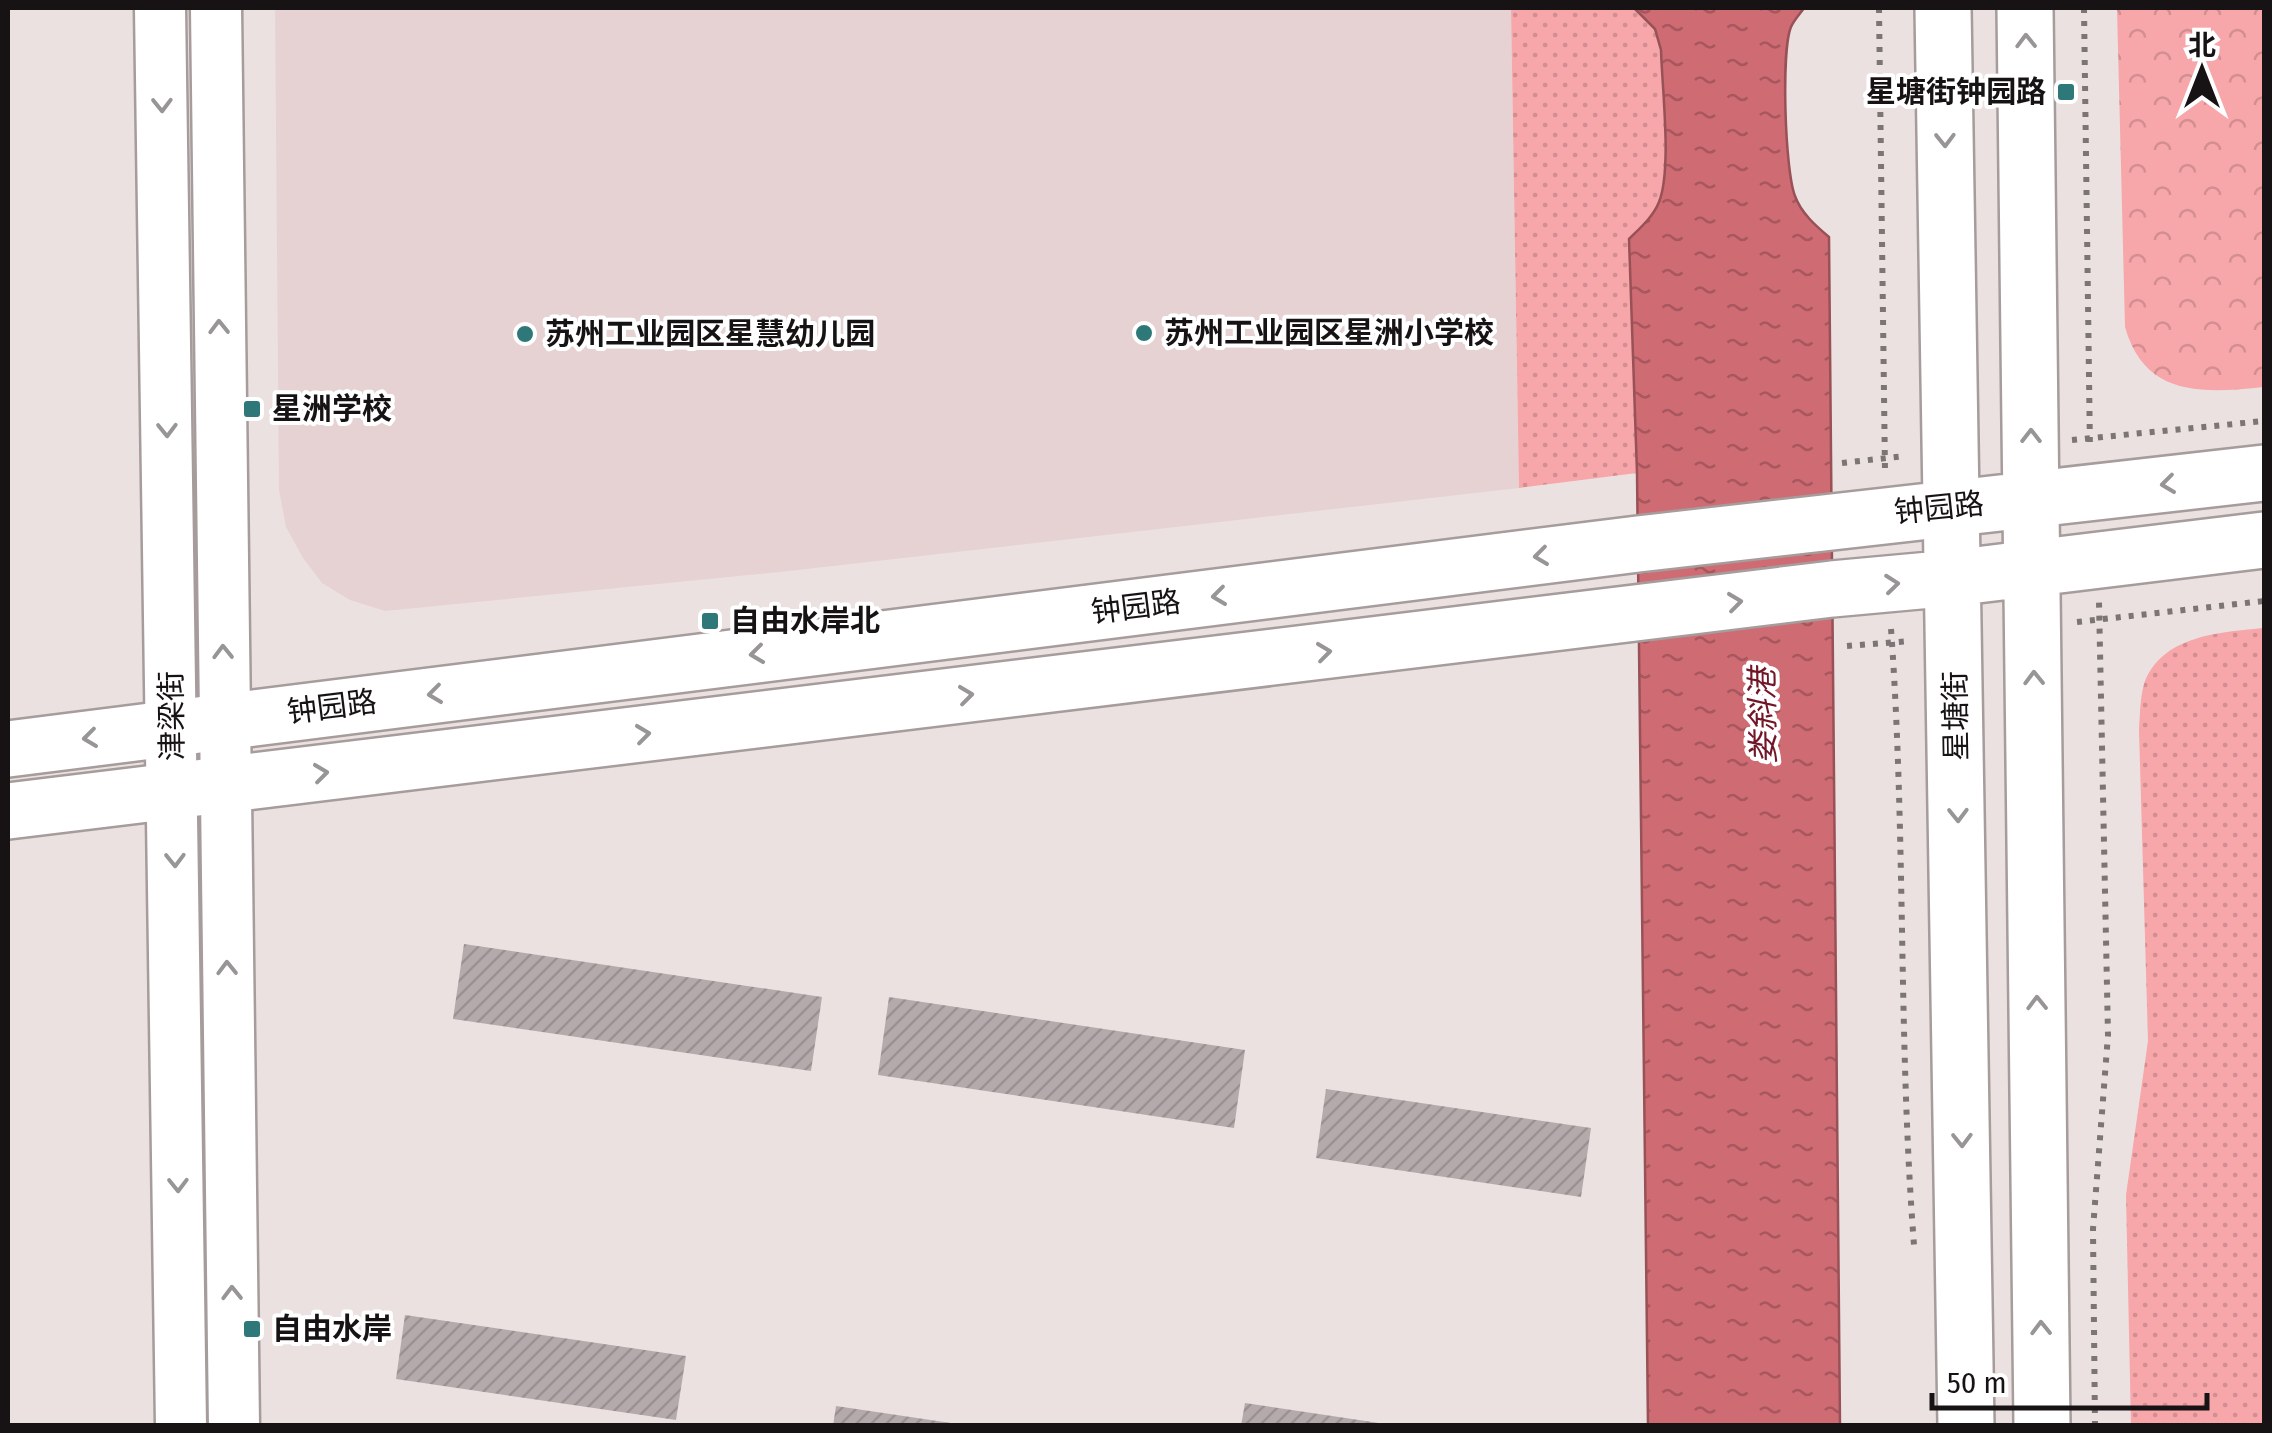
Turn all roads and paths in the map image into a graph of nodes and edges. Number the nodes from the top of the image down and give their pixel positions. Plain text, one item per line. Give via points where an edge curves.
1 (160, 8) edge
2 (216, 8) edge
3 (1879, 8) edge
4 (1943, 8) edge
5 (2026, 8) edge
6 (2084, 8) edge
7 (2264, 473) edge
8 (2092, 493) junction
9 (2032, 498) junction
10 (1951, 507) junction
11 (1886, 514) junction
12 (2264, 540) edge
13 (2096, 561) junction
14 (2032, 569) junction
15 (1952, 578) junction
16 (1888, 584) junction
17 (198, 724) junction
18 (8, 749) edge
19 (199, 787) junction
20 (8, 811) edge
21 (1915, 1261) dead end
22 (181, 1426) edge
23 (234, 1426) edge
24 (1966, 1426) edge
25 (2042, 1426) edge
26 (2095, 1426) edge

1 -> 17 main road, 津梁街
17 -> 2 main road, 津梁街
3 - 11 path
4 -> 10 main road, 星塘街
9 -> 5 main road
6 - 8 path
7 -> 8 main road, 钟园路
8 - 9 main road, 钟园路
9 - 10 main road, 钟园路
9 - 14 main road
10 - 11 main road, 钟园路
10 - 15 main road, 星塘街
11 -> 17 main road, 钟园路
12 - 13 main road
13 - 14 main road
13 - 26 path via 2108,1035 2093,1229
14 - 15 main road
25 -> 14 main road
16 -> 15 main road
15 -> 24 main road, 星塘街
19 -> 16 main road
16 - 21 path
17 -> 18 main road, 钟园路
17 - 19 main road, 津梁街
19 - 20 main road
19 -> 22 main road, 津梁街
23 -> 19 main road, 津梁街

